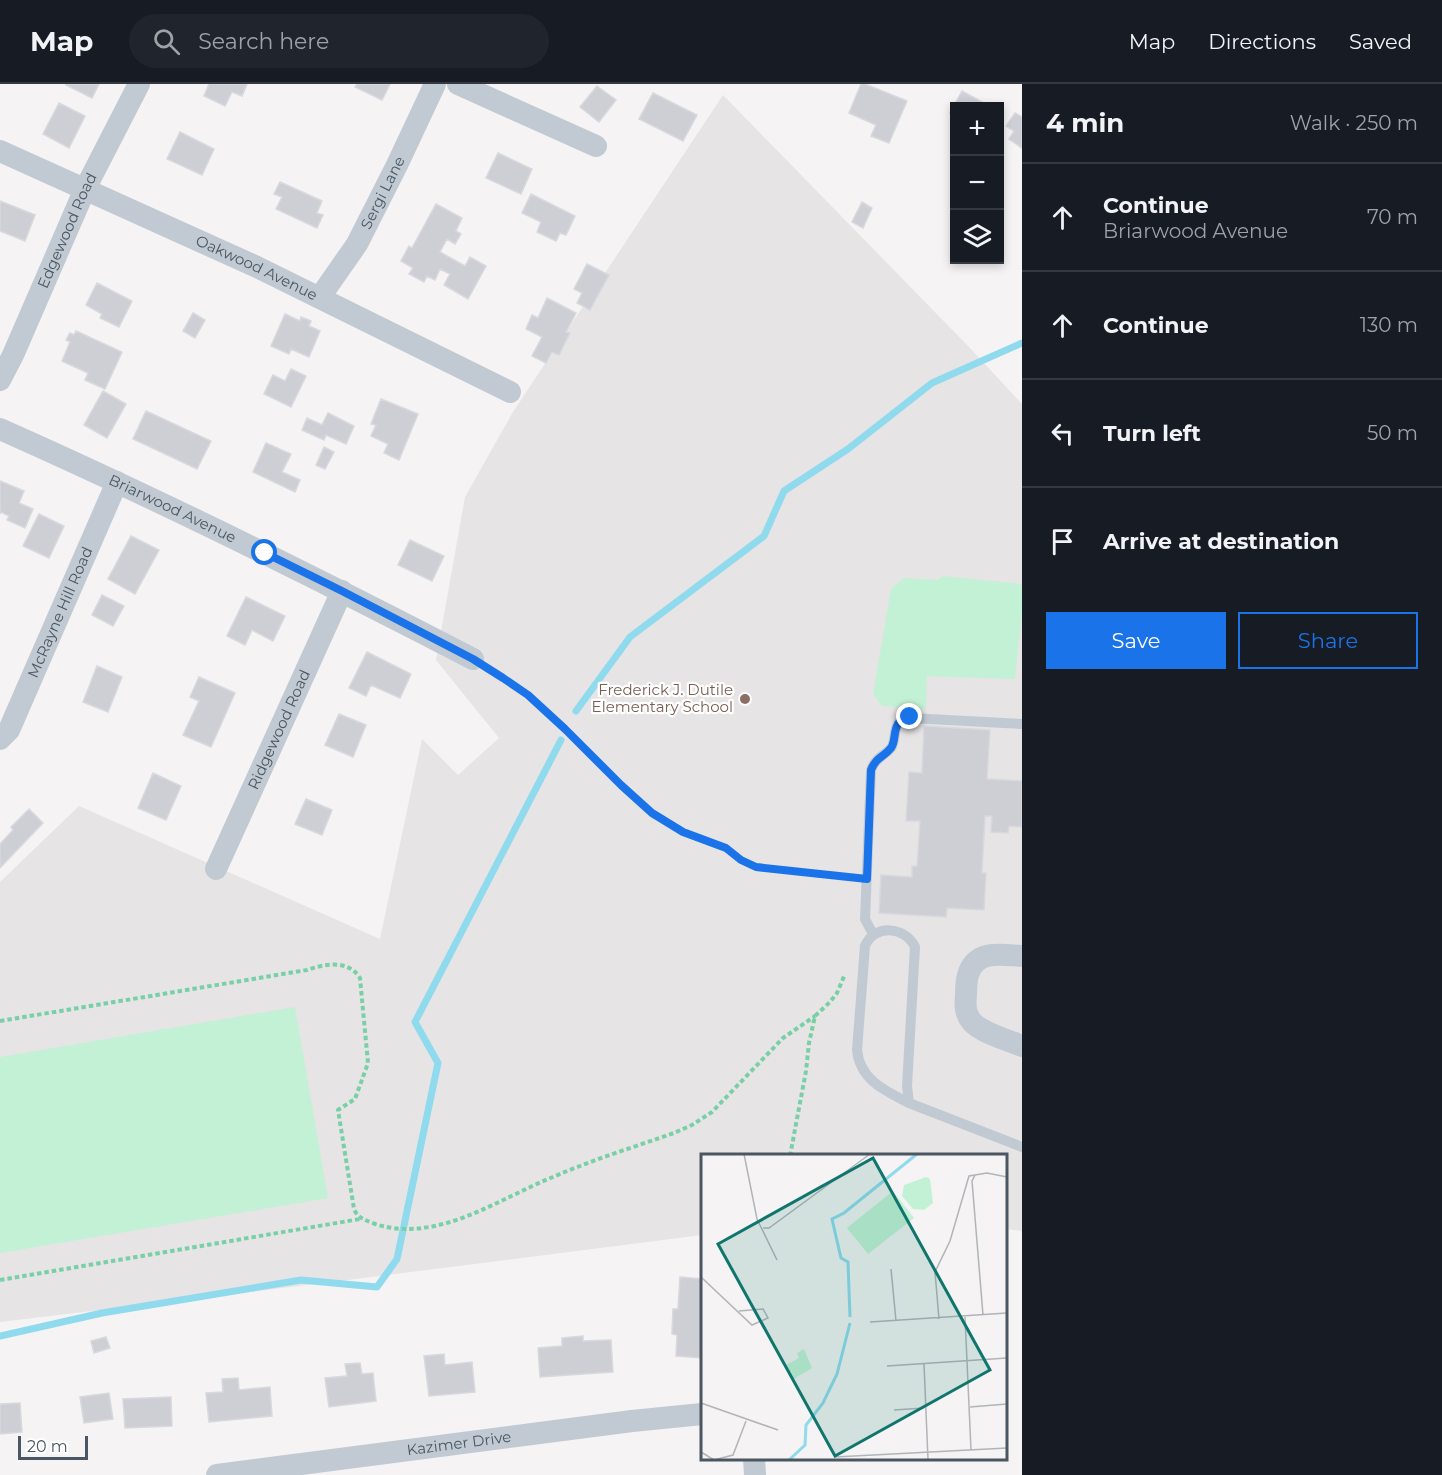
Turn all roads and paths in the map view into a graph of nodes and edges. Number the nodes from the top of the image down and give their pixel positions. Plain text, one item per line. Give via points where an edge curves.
1 (139, 84) edge
2 (435, 84) edge
3 (458, 84) edge
4 (596, 146) dead end
5 (0, 151) edge
6 (85, 189) junction
7 (320, 297) junction
8 (0, 380) edge
9 (510, 392) dead end
10 (0, 429) edge
11 (117, 482) junction
12 (342, 591) junction
13 (473, 659) joint
14 (1022, 724) edge
15 (0, 739) edge
16 (216, 869) dead end
17 (851, 877) junction
18 (867, 879) junction
19 (851, 887) dead end
20 (873, 934) junction
21 (1022, 956) edge
22 (846, 971) dead end
23 (815, 1016) junction
24 (0, 1021) edge
25 (1022, 1046) edge
26 (909, 1103) junction
27 (1022, 1147) edge
28 (790, 1154) edge
29 (361, 1219) junction
30 (0, 1280) edge
31 (701, 1414) edge
32 (754, 1460) edge
33 (217, 1475) edge
34 (755, 1475) edge

1 - 6 street, Edgewood Road
2 - 7 street, Sergi Lane via 357,244
3 - 4 street
5 - 6 street, Oakwood Avenue
6 - 7 street, Oakwood Avenue
6 - 8 street, Edgewood Road
7 - 9 street, Oakwood Avenue
10 - 11 street, Briarwood Avenue
11 - 12 street, Briarwood Avenue
11 - 15 street, McRayne Hill Road via 9,730
12 - 13 street, Briarwood Avenue
12 - 16 street, Ridgewood Road
13 - 17 path via 528,695 621,785 671,826 726,848 756,867
14 - 18 lane via 910,717 898,723 892,745 871,770
17 - 18 path
17 - 19 path
18 - 20 lane via 866,920
20 - 26 lane via 865,946 858,1057 874,1082
20 - 26 lane via 900,932 915,947 907,1076
21 - 25 street via 994,954 977,961 969,973 965,1001 967,1013 977,1027
22 - 23 path via 837,993
23 - 28 path
23 - 29 path via 783,1038 712,1112 692,1125 553,1177 445,1224 405,1229
24 - 29 path via 322,965 346,966 360,978 368,1063 355,1099 338,1110 354,1209
26 - 27 lane
29 - 30 path
31 - 33 street, Kazimer Drive
32 - 34 street

